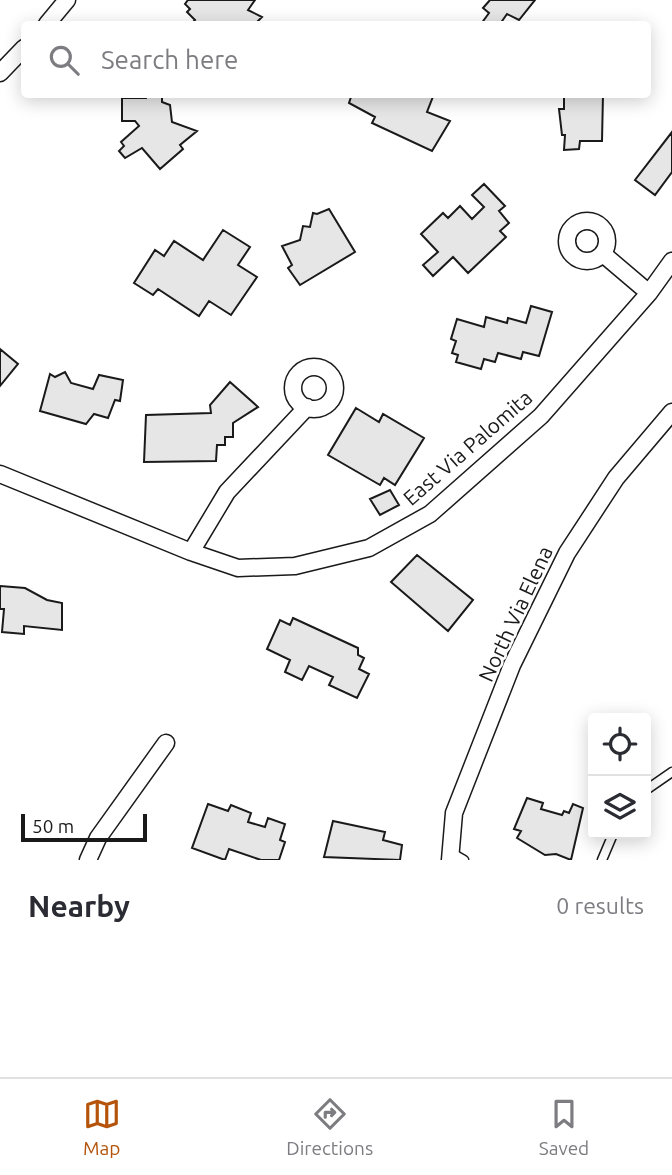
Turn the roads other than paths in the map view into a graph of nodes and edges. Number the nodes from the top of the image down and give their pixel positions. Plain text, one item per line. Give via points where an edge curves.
1 (67, 0) edge
2 (50, 21) edge
3 (21, 51) edge
4 (0, 74) edge
5 (603, 254) dead end
6 (672, 261) edge
7 (649, 293) junction
8 (307, 407) dead end
9 (672, 412) edge
10 (0, 474) edge
11 (191, 552) junction
12 (166, 743) dead end
13 (672, 772) edge
14 (651, 787) edge
15 (611, 839) edge
16 (455, 857) edge
17 (89, 860) edge
18 (602, 860) edge

1 - 2 street
3 - 4 street
5 - 7 street
6 - 7 street, East Via Palomita
7 - 11 street, East Via Palomita via 541,416 430,514 369,548 295,566 238,568
8 - 11 street via 227,492
9 - 16 street, North Via Elena via 616,478 567,554 512,665 454,813
10 - 11 street, East Via Palomita
12 - 17 street via 98,838
13 - 14 lane
15 - 18 lane

